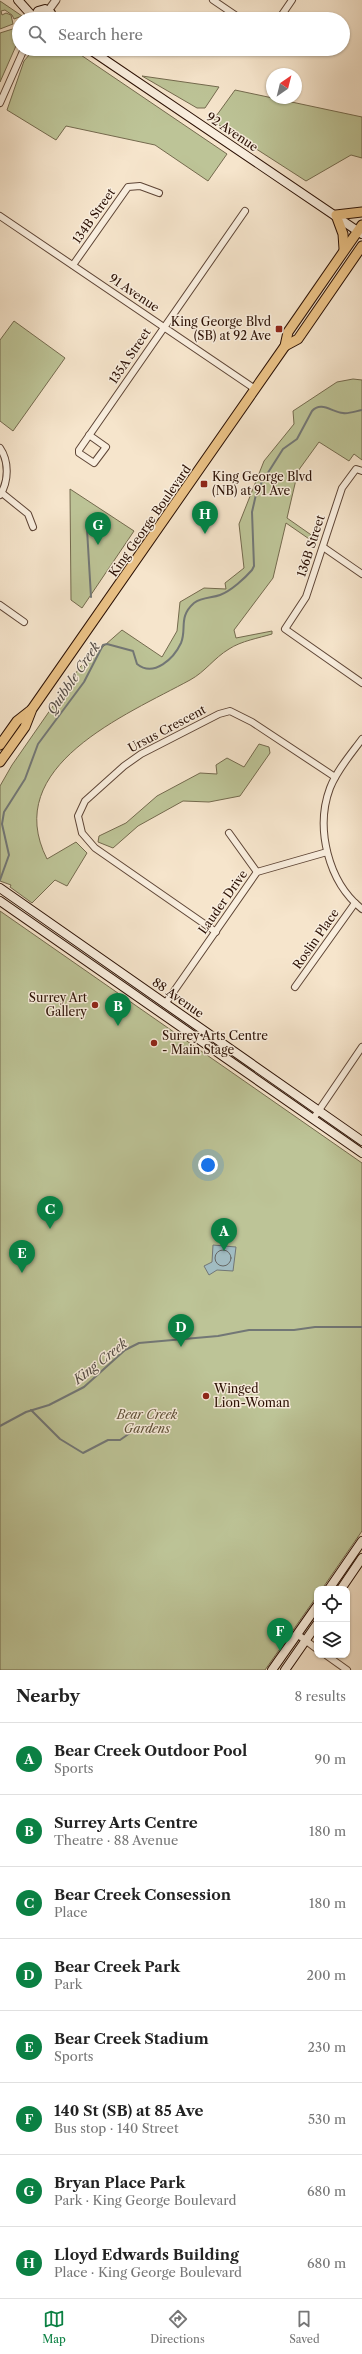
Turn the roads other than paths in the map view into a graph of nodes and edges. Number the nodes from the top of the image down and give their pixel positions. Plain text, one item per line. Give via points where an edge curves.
1 (56, 0) edge
2 (213, 0) edge
3 (292, 0) edge
4 (20, 1) edge
5 (29, 12) edge
6 (43, 12) edge
7 (50, 12) edge
8 (231, 12) edge
9 (284, 12) edge
10 (21, 56) edge
11 (100, 56) edge
12 (0, 103) edge
13 (159, 193) dead end
14 (245, 211) dead end
15 (362, 212) edge
16 (336, 215) junction
17 (0, 216) edge
18 (361, 230) edge
19 (362, 246) edge
20 (344, 249) junction
21 (358, 257) edge
22 (73, 265) junction
23 (164, 326) junction
24 (285, 346) junction
25 (255, 389) junction
26 (89, 435) junction
27 (1, 449) edge
28 (359, 470) edge
29 (1, 494) edge
30 (33, 526) dead end
31 (323, 547) junction
32 (362, 574) edge
33 (0, 605) edge
34 (24, 622) dead end
35 (362, 683) edge
36 (32, 709) junction
37 (362, 739) edge
38 (0, 745) edge
39 (0, 762) edge
40 (335, 778) junction
41 (229, 833) dead end
42 (327, 852) junction
43 (257, 872) junction
44 (1, 889) edge
45 (0, 901) edge
46 (355, 903) junction
47 (362, 909) edge
48 (216, 932) junction
49 (295, 987) dead end
50 (165, 1004) junction
51 (152, 1006) junction
52 (362, 1047) edge
53 (318, 1110) junction
54 (313, 1119) junction
55 (362, 1141) edge
56 (362, 1153) edge
57 (362, 1541) edge
58 (362, 1558) edge
59 (331, 1586) edge
60 (343, 1586) edge
61 (314, 1610) edge
62 (314, 1629) edge
63 (297, 1634) junction
64 (306, 1641) junction
65 (314, 1647) edge
66 (330, 1658) edge
67 (272, 1670) edge
68 (285, 1670) edge
69 (347, 1670) edge

1 - 7 street
2 - 8 street
3 - 9 street
4 - 5 main road
4 - 6 main road
10 - 12 street
11 - 16 main road, 92 Avenue
13 - 22 street, 134B Street via 140,186 128,186
14 - 23 street, 135A Street
15 - 16 main road
16 - 18 main road, 92 Avenue
16 - 20 main road via 343,234
17 - 22 street, 91 Avenue
18 - 20 main road, King George Boulevard
19 - 21 main road, King George Boulevard
20 - 24 main road, King George Boulevard via 288,332
21 - 24 main road, King George Boulevard via 298,339
22 - 23 street, 91 Avenue
23 - 25 street, 91 Avenue
23 - 26 street, 135A Street
24 - 25 main road, King George Boulevard
25 - 36 main road, King George Boulevard
26 - 26 street, 135A Street via 106,447 94,464 78,451
27 - 29 street via 7,471
28 - 31 street, 136B Street via 342,488
29 - 30 street via 28,514
31 - 32 street
31 - 35 street, 136B Street via 306,597 285,629
33 - 34 street
36 - 38 main road, King George Boulevard via 17,721
36 - 39 main road, King George Boulevard via 25,727
37 - 40 street
40 - 42 street via 324,815
40 - 48 street, Ursus Crescent via 252,722 230,711 219,714 141,754 85,801 78,816 80,827 95,848
41 - 43 street
42 - 43 street, Lauder Drive
42 - 46 street via 333,869
43 - 48 street, Lauder Drive
44 - 50 main road, 88 Avenue
45 - 51 main road, 88 Avenue
46 - 47 street
46 - 49 street, Roslin Place
48 - 50 street, Lauder Drive
50 - 51 main road
50 - 53 main road, 88 Avenue
51 - 54 main road, 88 Avenue
52 - 53 street
53 - 54 street
53 - 55 main road, 88 Avenue
54 - 56 main road, 88 Avenue
57 - 59 main road
58 - 60 main road
61 - 63 main road
62 - 64 main road
63 - 64 street
63 - 67 main road
64 - 65 street
64 - 68 main road
66 - 69 street

